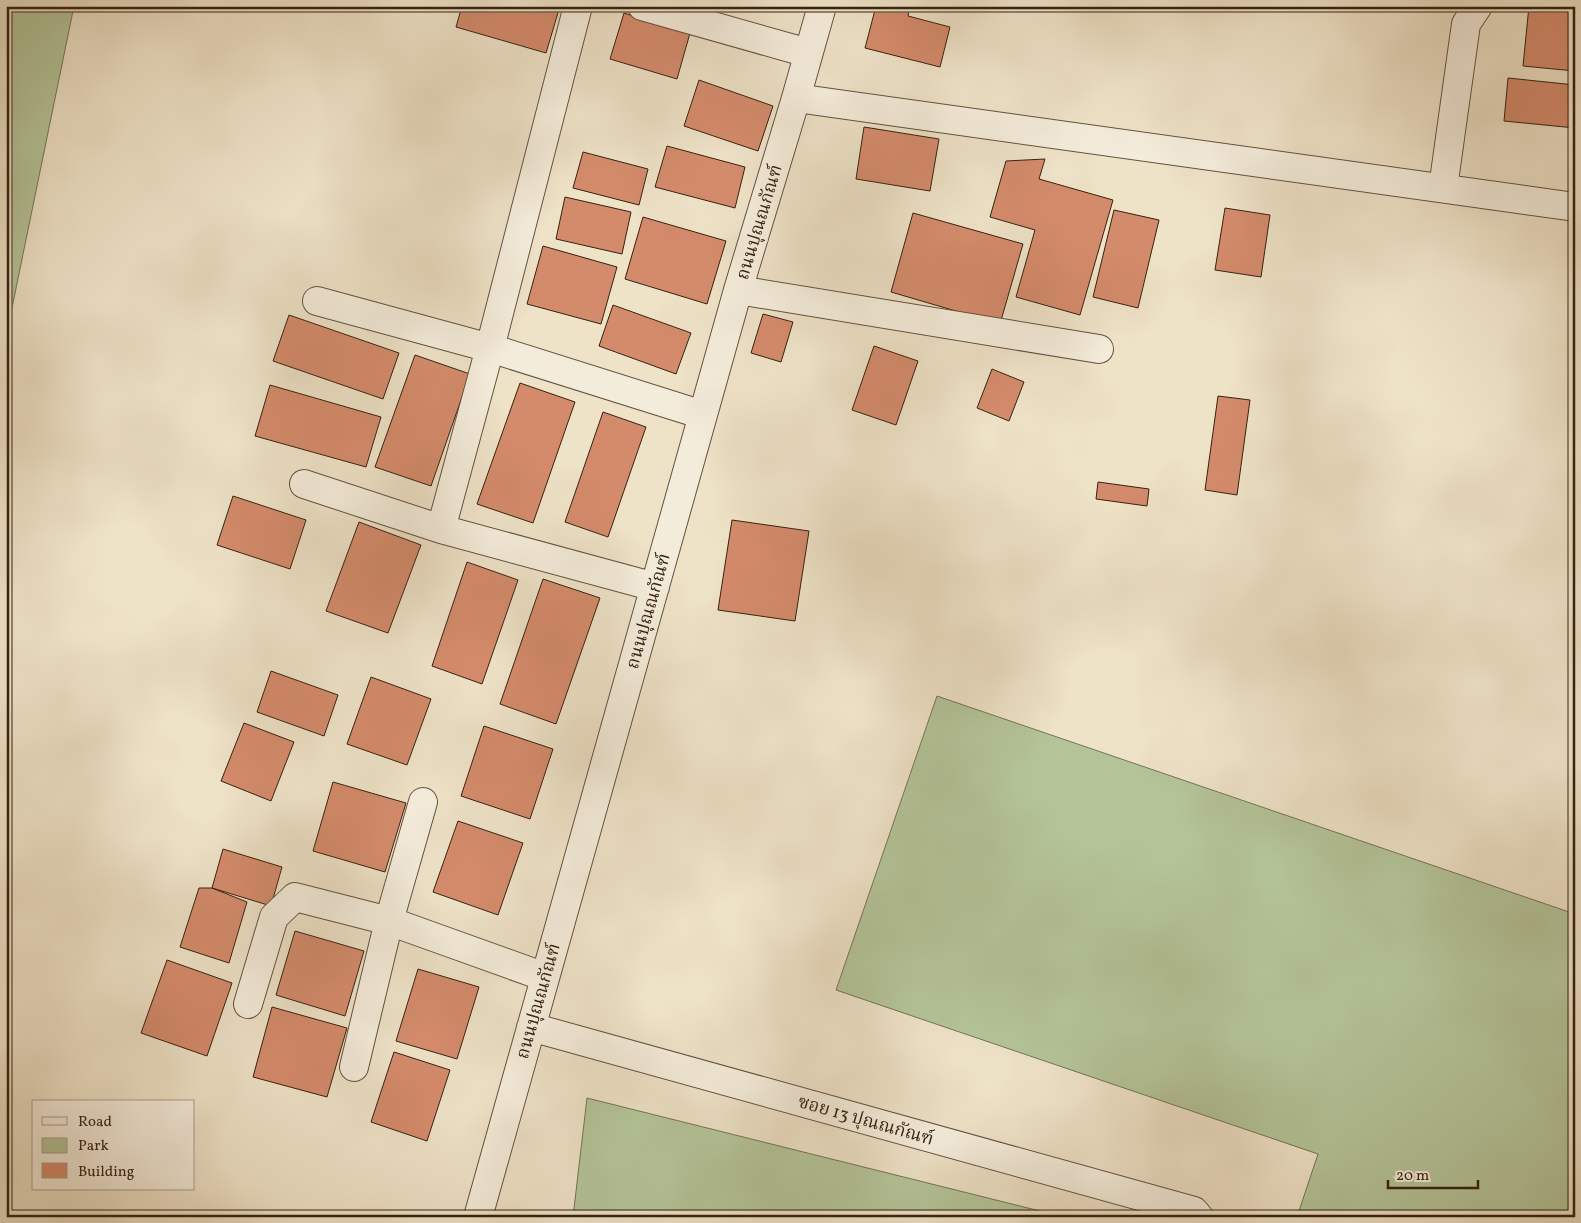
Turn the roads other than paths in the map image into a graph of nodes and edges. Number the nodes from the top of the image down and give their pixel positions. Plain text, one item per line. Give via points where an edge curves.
1 (578, 6) edge
2 (642, 6) edge
3 (822, 6) edge
4 (1478, 6) edge
5 (808, 53) junction
6 (796, 98) junction
7 (1443, 188) junction
8 (1575, 207) edge
9 (738, 290) junction
10 (317, 301) dead end
11 (490, 348) junction
12 (1099, 349) dead end
13 (703, 414) junction
14 (304, 484) dead end
15 (440, 529) junction
16 (655, 587) junction
17 (423, 802) dead end
18 (389, 921) junction
19 (545, 976) junction
20 (248, 1004) dead end
21 (531, 1027) junction
22 (354, 1067) dead end
23 (478, 1217) edge
24 (1199, 1217) edge

1 - 11 street
2 - 5 street
3 - 5 street, ถนนปุณณกัณฑ์
4 - 7 street via 1466,24
5 - 6 street, ถนนปุณณกัณฑ์
6 - 7 street
6 - 9 street, ถนนปุณณกัณฑ์
7 - 8 street
9 - 12 street
9 - 13 street, ถนนปุณณกัณฑ์
10 - 11 street
11 - 13 street
11 - 15 street
13 - 16 street, ถนนปุณณกัณฑ์
14 - 15 street
15 - 16 street
16 - 19 street, ถนนปุณณกัณฑ์
17 - 18 street
18 - 19 street
18 - 20 street via 295,897 274,917
18 - 22 street
19 - 21 street, ถนนปุณณกัณฑ์
21 - 23 street, ถนนปุณณกัณฑ์
21 - 24 street, ซอย 13 ปุณณกัณฑ์ via 1194,1211

